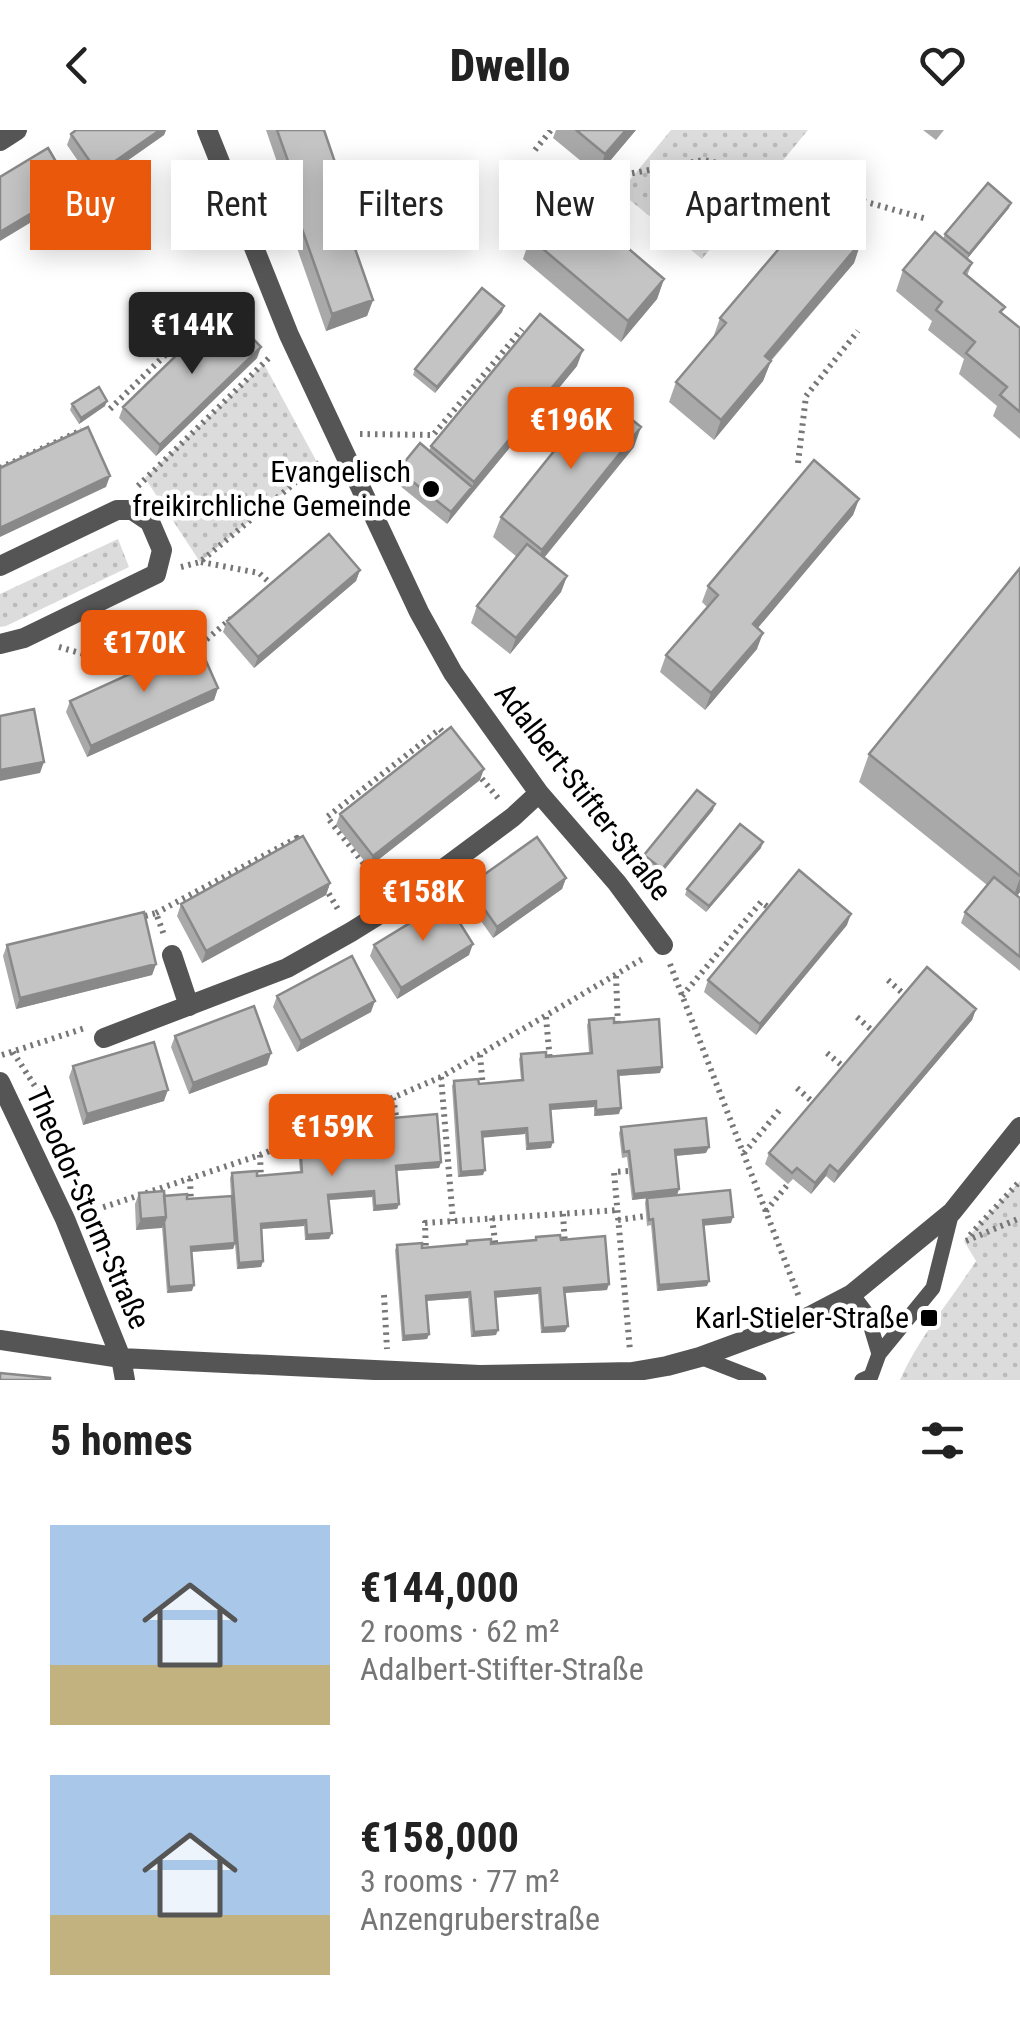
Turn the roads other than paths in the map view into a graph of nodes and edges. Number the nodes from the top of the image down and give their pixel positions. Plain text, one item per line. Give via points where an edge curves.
1 (17, 130) edge
2 (207, 130) edge
3 (0, 142) edge
4 (0, 566) edge
5 (0, 644) edge
6 (539, 793) junction
7 (663, 946) road end
8 (172, 955) road end
9 (189, 1006) junction
10 (104, 1038) road end
11 (0, 1082) edge
12 (1020, 1127) edge
13 (952, 1212) junction
14 (852, 1294) junction
15 (0, 1340) edge
16 (879, 1354) junction
17 (700, 1357) junction
18 (121, 1358) junction
19 (125, 1380) edge
20 (759, 1380) edge
21 (862, 1380) edge

1 - 3 street
2 - 6 street, Adalbert-Stifter-Straße via 289,335 419,612 453,673
4 - 5 street via 117,510 132,510 150,522 162,550 156,574
6 - 7 street, Adalbert-Stifter-Straße
6 - 9 street via 351,932 287,968
8 - 9 street
9 - 10 street
11 - 18 street, Theodor-Storm-Straße
12 - 13 street
13 - 14 street
13 - 16 lane via 934,1288
14 - 16 lane
14 - 17 street
15 - 18 street
16 - 21 lane
17 - 18 street via 632,1372 480,1374
17 - 20 lane
18 - 19 street, Theodor-Storm-Straße

